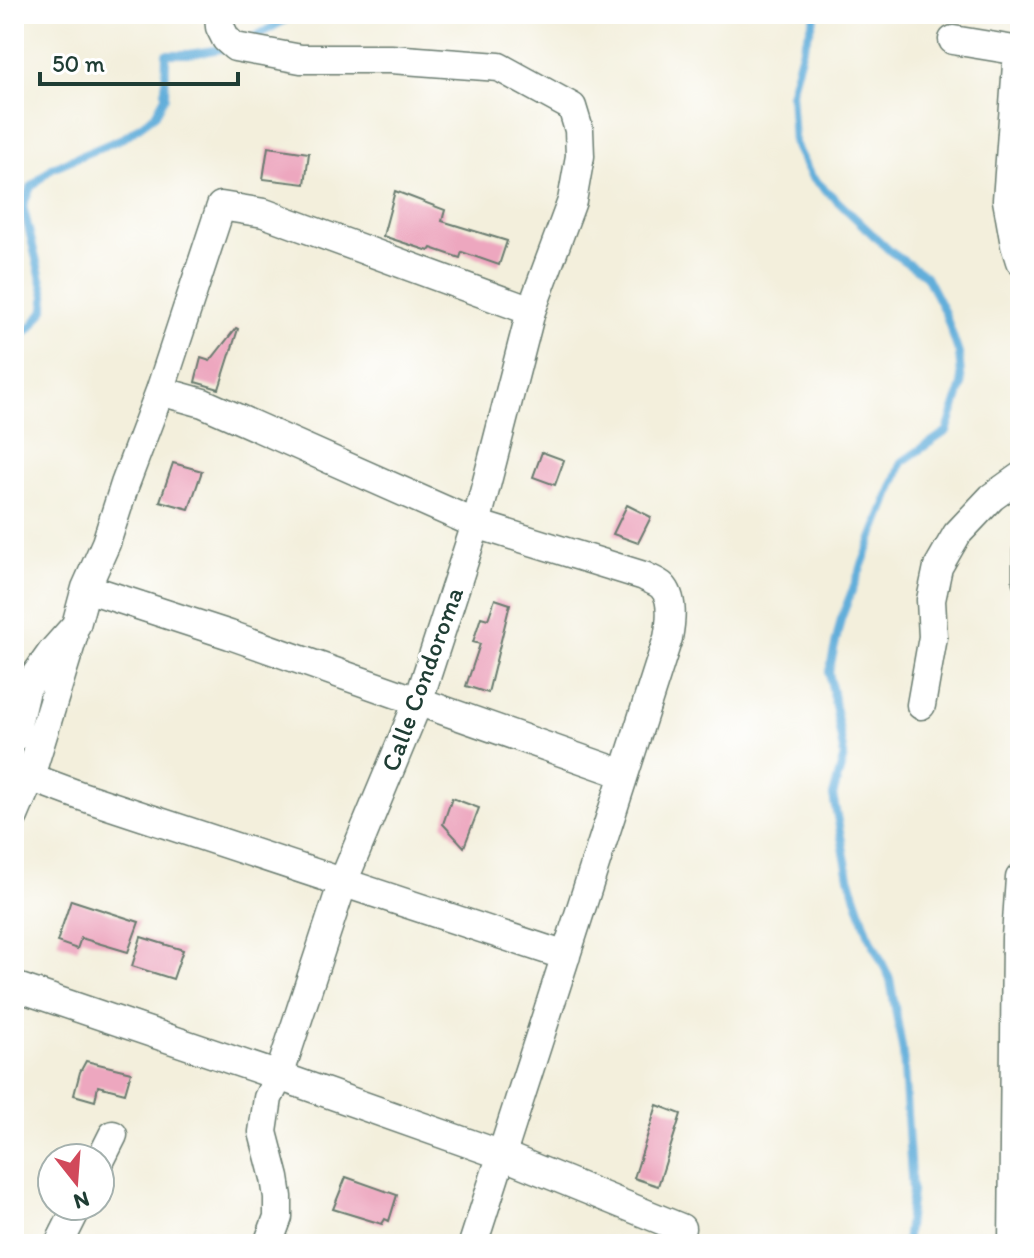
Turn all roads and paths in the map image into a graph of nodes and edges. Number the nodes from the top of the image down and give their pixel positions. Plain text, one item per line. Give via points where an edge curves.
1 (219, 14) edge
2 (953, 40) dead end
3 (1019, 51) edge
4 (1020, 261) edge
5 (531, 311) junction
6 (160, 391) junction
7 (1020, 477) edge
8 (476, 524) junction
9 (1020, 550) edge
10 (1020, 583) edge
11 (86, 588) junction
12 (76, 625) junction
13 (418, 702) junction
14 (921, 705) dead end
15 (14, 737) edge
16 (624, 774) junction
17 (30, 777) junction
18 (14, 816) edge
19 (1020, 878) edge
20 (343, 882) junction
21 (1018, 937) edge
22 (566, 956) junction
23 (14, 986) edge
24 (279, 1076) junction
25 (113, 1135) dead end
26 (110, 1142) edge
27 (502, 1155) junction
28 (70, 1222) edge
29 (681, 1228) dead end
30 (59, 1244) edge
31 (268, 1244) edge
32 (473, 1244) edge
33 (1013, 1244) edge

1 - 5 street, Calle Condoroma via 220,27 235,47 301,59 499,67 572,107 580,156 572,201
2 - 3 street
3 - 4 street via 1007,200
5 - 6 street via 264,213 221,206
5 - 8 street, Calle Condoroma
6 - 8 street via 203,403
6 - 11 street
7 - 14 street via 957,534 938,567
8 - 13 street, Calle Condoroma
8 - 16 street via 662,586 669,600 668,638
9 - 10 lane
11 - 12 street
11 - 13 street
12 - 15 street via 25,690
12 - 17 street
13 - 16 street
13 - 20 street, Calle Condoroma
16 - 22 street
17 - 18 street
17 - 20 street
19 - 21 street
20 - 22 street
20 - 24 street, Calle Condoroma
21 - 33 street
22 - 27 street
23 - 24 street
24 - 27 street
24 - 31 street, Calle Condoroma via 268,1098 263,1132 278,1197 278,1217
25 - 26 street
27 - 29 street
27 - 32 street
28 - 30 street

